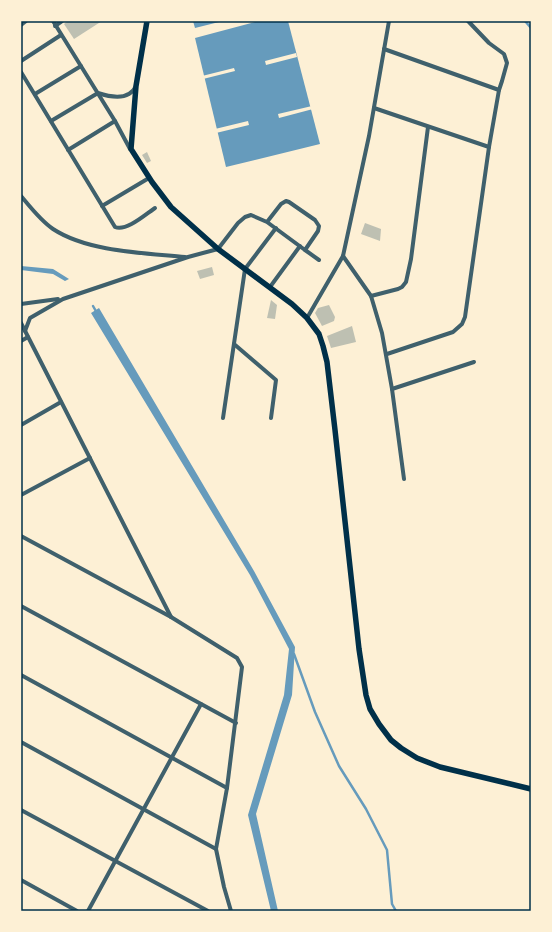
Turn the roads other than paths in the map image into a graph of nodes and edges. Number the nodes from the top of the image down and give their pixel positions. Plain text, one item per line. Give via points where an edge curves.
1 (26, 21) edge
2 (52, 21) edge
3 (62, 21) edge
4 (147, 21) edge
5 (389, 21) edge
6 (468, 21) edge
7 (21, 24) edge
8 (55, 26) junction
9 (62, 35) junction
10 (384, 49) junction
11 (21, 61) edge
12 (81, 66) junction
13 (21, 72) edge
14 (136, 86) junction
15 (499, 90) junction
16 (35, 94) junction
17 (98, 94) junction
18 (374, 108) junction
19 (51, 121) junction
20 (114, 121) junction
21 (428, 127) junction
22 (489, 147) junction
23 (68, 150) junction
24 (131, 150) junction
25 (149, 178) junction
26 (21, 196) edge
27 (102, 206) junction
28 (155, 208) dead end
29 (268, 222) junction
30 (276, 228) junction
31 (300, 246) junction
32 (218, 249) junction
33 (305, 250) junction
34 (343, 256) junction
35 (188, 257) junction
36 (319, 260) dead end
37 (245, 269) junction
38 (270, 287) junction
39 (371, 296) junction
40 (63, 298) junction
41 (21, 304) edge
42 (307, 318) junction
43 (21, 323) edge
44 (25, 331) junction
45 (28, 337) junction
46 (21, 341) edge
47 (234, 344) junction
48 (387, 354) junction
49 (474, 362) dead end
50 (392, 389) junction
51 (61, 402) junction
52 (223, 418) dead end
53 (271, 418) dead end
54 (21, 425) edge
55 (90, 458) junction
56 (404, 479) dead end
57 (21, 496) edge
58 (21, 536) edge
59 (21, 606) edge
60 (171, 617) junction
61 (21, 675) edge
62 (201, 704) junction
63 (236, 723) junction
64 (21, 742) edge
65 (172, 758) junction
66 (227, 788) junction
67 (531, 789) edge
68 (144, 809) junction
69 (21, 810) edge
70 (216, 849) junction
71 (116, 861) junction
72 (21, 880) edge
73 (78, 911) edge
74 (88, 911) edge
75 (208, 911) edge
76 (231, 911) edge

1 - 7 street
2 - 8 street
3 - 8 street
4 - 14 main road
5 - 10 street
6 - 15 street via 504,54 507,67
8 - 9 street
9 - 11 street
9 - 12 street
10 - 15 street
10 - 18 street
12 - 16 street
12 - 17 street
13 - 16 street
14 - 17 street via 129,94 118,97
14 - 24 main road
15 - 22 street
16 - 19 street
17 - 19 street
17 - 20 street
18 - 21 street
18 - 34 street
19 - 23 street
20 - 23 street
20 - 24 street
21 - 22 street
21 - 39 street via 406,282 402,287
22 - 48 street via 467,305 462,324 446,335
23 - 27 street
24 - 25 main road
25 - 27 street
25 - 32 main road via 171,207
26 - 35 street via 54,230 75,240 128,252
27 - 28 street via 118,229 125,228
29 - 30 street
29 - 32 street via 251,214 245,217
29 - 33 street via 286,201 318,222 319,229
30 - 31 street
30 - 37 street
31 - 33 street
31 - 38 street
32 - 35 street
32 - 37 main road
33 - 36 street
34 - 39 street
34 - 42 street
35 - 40 street
37 - 38 main road
37 - 47 street
38 - 42 main road
39 - 48 street
40 - 41 street
40 - 44 street via 30,318
42 - 67 main road via 319,334 327,362 363,682 370,709 391,740 417,758 440,767
43 - 44 street
44 - 45 street
45 - 46 street
45 - 51 street
47 - 52 street
47 - 53 street via 276,380
48 - 50 street
49 - 50 street
50 - 56 street
51 - 54 street
51 - 55 street
55 - 57 street
55 - 60 street
58 - 60 street
59 - 62 street
60 - 63 street via 240,661 242,667
61 - 65 street
62 - 63 street
62 - 65 street
63 - 66 street
64 - 68 street
65 - 66 street
65 - 68 street
66 - 70 street
68 - 70 street
68 - 71 street
69 - 71 street
70 - 76 street
71 - 74 street
71 - 75 street
72 - 73 street

